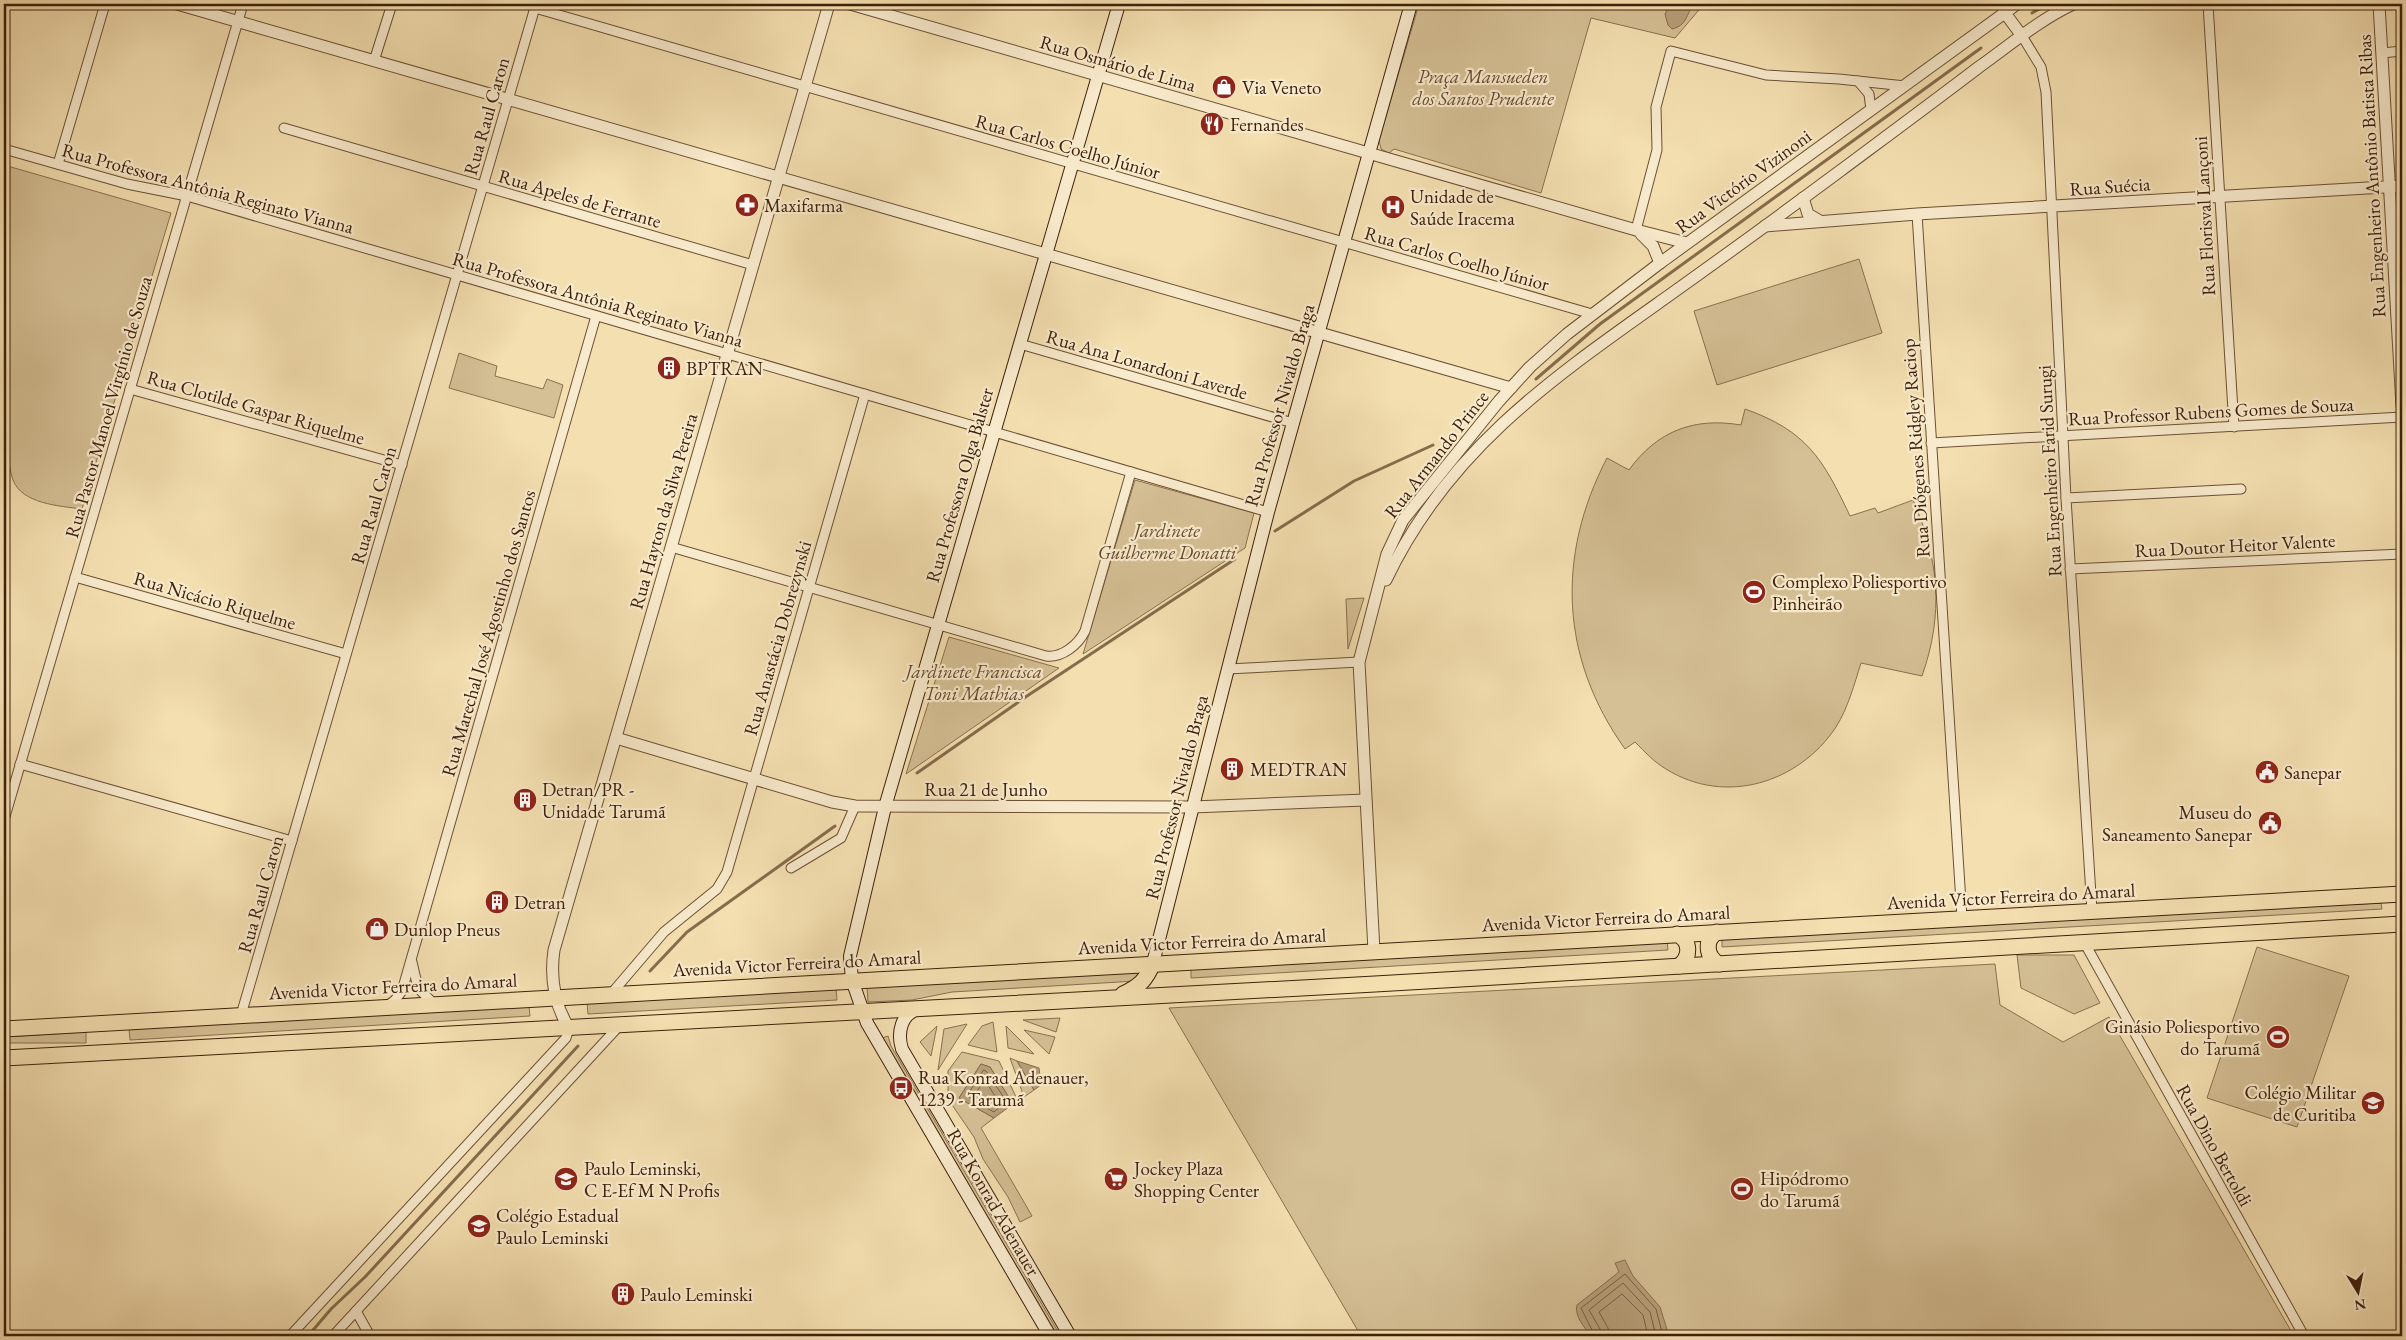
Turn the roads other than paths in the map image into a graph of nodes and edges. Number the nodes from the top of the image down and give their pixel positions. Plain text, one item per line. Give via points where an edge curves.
1 (105, 4) edge
2 (177, 4) edge
3 (243, 4) edge
4 (392, 4) edge
5 (828, 4) edge
6 (850, 4) edge
7 (1119, 4) edge
8 (1411, 4) edge
9 (2017, 4) edge
10 (2073, 4) edge
11 (2208, 4) edge
12 (2379, 4) edge
13 (535, 6) edge
14 (2002, 8) edge
15 (238, 21) junction
16 (2022, 36) junction
17 (2402, 51) edge
18 (2382, 52) junction
19 (374, 60) junction
20 (1098, 76) junction
21 (1858, 81) junction
22 (805, 86) junction
23 (1905, 86) junction
24 (508, 99) junction
25 (1871, 110) junction
26 (284, 128) dead end
27 (4, 149) edge
28 (1368, 153) junction
29 (58, 164) junction
30 (1073, 164) junction
31 (778, 177) junction
32 (483, 186) junction
33 (2402, 186) edge
34 (2390, 187) junction
35 (187, 196) junction
36 (2219, 196) junction
37 (1803, 198) junction
38 (2052, 207) junction
39 (1917, 214) junction
40 (1820, 221) junction
41 (1764, 226) junction
42 (1636, 230) junction
43 (1343, 242) junction
44 (1687, 243) junction
45 (1046, 254) junction
46 (1660, 263) junction
47 (753, 265) junction
48 (457, 275) junction
49 (1592, 314) junction
50 (596, 316) junction
51 (1318, 333) junction
52 (1020, 344) junction
53 (727, 354) junction
54 (1511, 388) junction
55 (130, 389) junction
56 (865, 394) junction
57 (2402, 406) edge
58 (2402, 417) edge
59 (1293, 424) junction
60 (2234, 426) junction
61 (994, 432) junction
62 (2063, 436) junction
63 (1931, 443) junction
64 (402, 465) junction
65 (1131, 472) junction
66 (2241, 489) dead end
67 (2066, 498) junction
68 (1268, 512) junction
69 (671, 547) junction
70 (2402, 554) edge
71 (2070, 569) junction
72 (75, 577) junction
73 (809, 587) junction
74 (1375, 602) junction
75 (938, 625) junction
76 (346, 654) junction
77 (1359, 662) junction
78 (1228, 669) junction
79 (616, 738) junction
80 (20, 764) junction
81 (754, 779) junction
82 (1365, 800) junction
83 (855, 806) junction
84 (885, 807) junction
85 (1193, 807) junction
86 (4, 820) edge
87 (292, 841) junction
88 (791, 868) dead end
89 (2402, 894) edge
90 (2092, 911) junction
91 (1962, 918) junction
92 (2402, 924) edge
93 (1717, 932) junction
94 (1677, 934) junction
95 (2084, 942) junction
96 (1374, 951) junction
97 (411, 959) junction
98 (1153, 963) junction
99 (1719, 964) junction
100 (1679, 966) junction
101 (852, 980) junction
102 (611, 994) junction
103 (555, 997) junction
104 (1118, 997) junction
105 (434, 1004) junction
106 (386, 1007) junction
107 (920, 1008) junction
108 (862, 1012) junction
109 (241, 1015) junction
110 (620, 1025) junction
111 (569, 1028) junction
112 (4, 1029) edge
113 (4, 1058) edge
114 (356, 1311) junction
115 (290, 1336) edge
116 (332, 1336) edge
117 (370, 1336) edge
118 (1050, 1336) edge
119 (1070, 1336) edge
120 (2304, 1336) edge

1 - 29 street
2 - 15 street
3 - 15 street, Rua Pastor Manoel Virgínio de Souza
4 - 19 street
5 - 22 street, Rua Hayton da Silva Pereira
6 - 20 street, Rua Osmário de Lima
7 - 20 main road, Rua Professora Olga Balster
8 - 28 main road, Rua Professor Nivaldo Braga
9 - 14 street, Rua Victório Vizinoni
10 - 16 street
11 - 36 street, Rua Florisval Lançoni
12 - 18 street, Rua Engenheiro Antônio Batista Ribas
13 - 22 street, Rua Carlos Coelho Júnior
13 - 24 street, Rua Raul Caron
14 - 16 street
14 - 23 street, Rua Victório Vizinoni
15 - 19 street
15 - 35 street, Rua Pastor Manoel Virgínio de Souza
16 - 37 street
16 - 38 street, Rua Engenheiro Farid Surugi via 2037,58 2045,83
17 - 18 street
18 - 34 street, Rua Engenheiro Antônio Batista Ribas
19 - 24 street
20 - 28 street, Rua Osmário de Lima
20 - 30 main road, Rua Professora Olga Balster
21 - 23 street
21 - 25 street via 1869,94
21 - 42 street via 1766,74 1671,51 1656,107 1657,150
22 - 30 street, Rua Carlos Coelho Júnior
22 - 31 street, Rua Hayton da Silva Pereira
23 - 25 street, Rua Victório Vizinoni
24 - 31 street
24 - 32 street, Rua Raul Caron
25 - 44 street, Rua Victório Vizinoni
26 - 32 street, Rua Apeles de Ferrante
27 - 29 street, Rua Professora Antônia Reginato Vianna
28 - 42 street, Rua Osmário de Lima
28 - 43 main road, Rua Professor Nivaldo Braga
29 - 35 street, Rua Professora Antônia Reginato Vianna via 127,184
30 - 43 street, Rua Carlos Coelho Júnior
30 - 45 main road, Rua Professora Olga Balster
31 - 45 street
31 - 47 street, Rua Hayton da Silva Pereira
32 - 47 street, Rua Apeles de Ferrante
32 - 48 street, Rua Raul Caron
33 - 34 street, Rua Suécia
34 - 36 street, Rua Suécia
34 - 57 street, Rua Engenheiro Antônio Batista Ribas
35 - 48 street, Rua Professora Antônia Reginato Vianna
35 - 55 street, Rua Pastor Manoel Virgínio de Souza
36 - 38 street, Rua Suécia
36 - 60 street, Rua Florisval Lançoni
37 - 40 street via 1808,214
37 - 41 street
38 - 39 street, Rua Suécia
38 - 62 street, Rua Engenheiro Farid Surugi
39 - 40 street, Rua Suécia
39 - 63 street, Rua Diógenes Ridgley Raciop
40 - 41 street, Rua Suécia
41 - 74 street, Rua Armando Prince via 1581,358 1535,394 1485,440 1419,519
42 - 44 street, Rua Osmário de Lima
42 - 46 street, Rua Osmário de Lima via 1650,240
43 - 49 street, Rua Carlos Coelho Júnior
43 - 51 main road, Rua Professor Nivaldo Braga
44 - 46 street, Rua Victório Vizinoni
45 - 51 street
45 - 52 main road, Rua Professora Olga Balster
46 - 49 street, Rua Victório Vizinoni
47 - 53 street, Rua Hayton da Silva Pereira
48 - 50 street, Rua Professora Antônia Reginato Vianna
48 - 64 street, Rua Raul Caron
49 - 54 street, Rua Victório Vizinoni via 1546,352
50 - 53 street, Rua Professora Antônia Reginato Vianna
50 - 97 street, Rua Marechal José Agostinho dos Santos
51 - 54 street
51 - 59 main road, Rua Professor Nivaldo Braga
52 - 59 street, Rua Ana Lonardoni Laverde
52 - 61 main road, Rua Professora Olga Balster
53 - 56 street, Rua Professora Antônia Reginato Vianna
53 - 69 street, Rua Hayton da Silva Pereira
54 - 74 street, Rua Armando Prince via 1403,520 1387,554
55 - 64 street, Rua Clotilde Gaspar Riquelme
55 - 72 street, Rua Pastor Manoel Virgínio de Souza
56 - 61 street, Rua Professora Antônia Reginato Vianna
56 - 73 street, Rua Anastácia Dobrezynski
58 - 60 street, Rua Professor Rubens Gomes de Souza
59 - 68 main road, Rua Professor Nivaldo Braga
60 - 62 street, Rua Professor Rubens Gomes de Souza
61 - 65 street, Rua Professora Antônia Reginato Vianna
61 - 75 main road, Rua Professora Olga Balster
62 - 63 street, Rua Professor Rubens Gomes de Souza
62 - 67 street, Rua Engenheiro Farid Surugi
63 - 91 street, Rua Diógenes Ridgley Raciop
64 - 76 street, Rua Raul Caron
65 - 68 street, Rua Professora Antônia Reginato Vianna
65 - 75 street via 1085,631 1071,648 1056,656 1046,656
66 - 67 street
67 - 71 street, Rua Engenheiro Farid Surugi
68 - 78 main road, Rua Professor Nivaldo Braga
69 - 73 street
69 - 79 street, Rua Hayton da Silva Pereira
70 - 71 street, Rua Doutor Heitor Valente
71 - 90 street, Rua Engenheiro Farid Surugi
72 - 76 street, Rua Nicácio Riquelme
72 - 80 street, Rua Pastor Manoel Virgínio de Souza
73 - 75 street
73 - 81 street, Rua Anastácia Dobrezynski
74 - 77 street, Rua Armando Prince
75 - 84 main road, Rua Professora Olga Balster
76 - 87 street, Rua Raul Caron
77 - 78 street
77 - 82 street, Rua Armando Prince
78 - 85 main road, Rua Professor Nivaldo Braga
79 - 81 street, Rua 21 de Junho
79 - 103 street, Rua Hayton da Silva Pereira via 554,950 552,977
80 - 86 street, Rua Pastor Manoel Virgínio de Souza
80 - 87 street
81 - 83 street, Rua 21 de Junho
81 - 102 street, Rua Anastácia Dobrezynski via 727,872 717,889 664,932
82 - 85 street, Rua 21 de Junho
82 - 96 street, Rua Armando Prince
83 - 84 street, Rua 21 de Junho
83 - 88 street via 841,838
84 - 85 street, Rua 21 de Junho
84 - 101 main road, Rua Professora Olga Balster via 850,956
85 - 98 main road, Rua Professor Nivaldo Braga
87 - 109 street, Rua Raul Caron
89 - 90 highway, Avenida Victor Ferreira do Amaral
90 - 91 highway, Avenida Victor Ferreira do Amaral
91 - 93 highway, Avenida Victor Ferreira do Amaral
92 - 95 highway
93 - 94 highway, Avenida Victor Ferreira do Amaral
93 - 99 highway via 1708,947 1711,957
94 - 96 highway, Avenida Victor Ferreira do Amaral
94 - 100 highway via 1688,948 1686,958
95 - 99 highway
95 - 120 street, Rua Dino Bertoldi
96 - 98 highway, Avenida Victor Ferreira do Amaral
97 - 105 street, Rua Marechal José Agostinho dos Santos via 418,988
97 - 106 street, Rua Marechal José Agostinho dos Santos via 402,992
98 - 101 highway, Avenida Victor Ferreira do Amaral
98 - 104 highway via 1140,986
99 - 100 highway
100 - 104 highway
101 - 102 highway, Avenida Victor Ferreira do Amaral
101 - 108 main road, Rua Konrad Adenauer
102 - 103 highway, Avenida Victor Ferreira do Amaral
103 - 105 highway, Avenida Victor Ferreira do Amaral
103 - 111 street, Rua Hayton da Silva Pereira
104 - 107 highway
105 - 106 highway, Avenida Victor Ferreira do Amaral
106 - 109 highway, Avenida Victor Ferreira do Amaral
107 - 108 highway
107 - 119 main road, Rua Konrad Adenauer via 908,1014 902,1024 900,1040 905,1054
108 - 110 highway
108 - 118 main road, Rua Konrad Adenauer
109 - 112 highway, Avenida Victor Ferreira do Amaral
110 - 111 highway
110 - 114 street
111 - 113 highway
111 - 115 street via 566,1038
114 - 116 street
114 - 117 street

